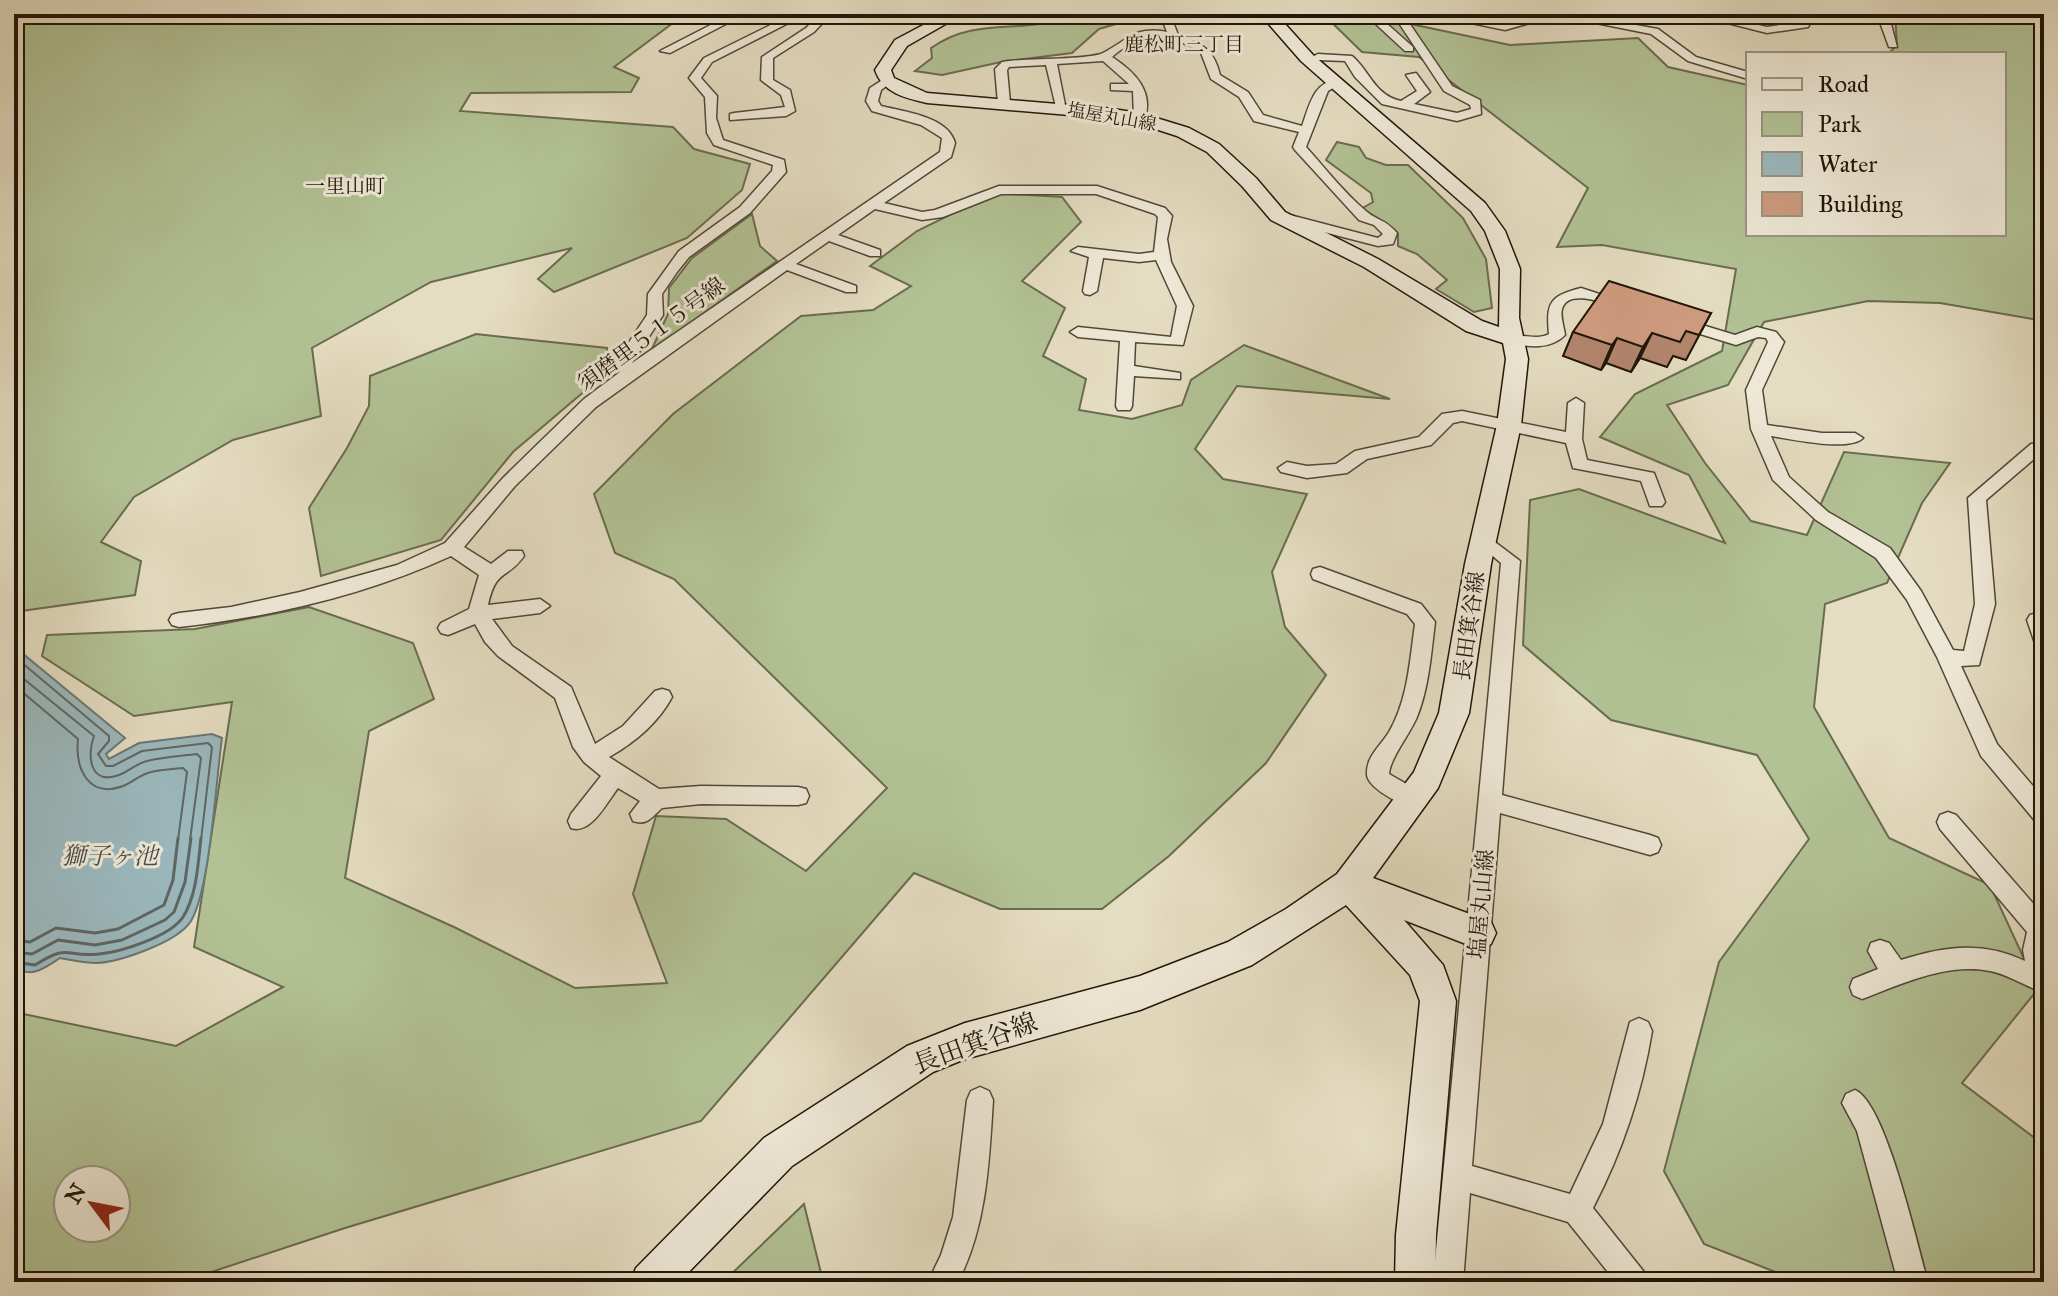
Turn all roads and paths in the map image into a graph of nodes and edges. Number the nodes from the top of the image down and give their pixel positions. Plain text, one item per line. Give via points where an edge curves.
1 (740, 14) edge
2 (801, 14) edge
3 (826, 14) edge
4 (955, 14) edge
5 (1165, 14) edge
6 (1268, 14) edge
7 (1279, 14) edge
8 (1370, 14) edge
9 (1398, 14) edge
10 (1433, 14) edge
11 (1557, 14) edge
12 (1580, 14) edge
13 (1606, 14) edge
14 (1640, 14) edge
15 (1697, 14) edge
16 (1810, 14) edge
17 (1878, 14) edge
18 (1719, 16) edge
19 (701, 17) dead end
20 (702, 32) junction
21 (1173, 34) junction
22 (1893, 45) dead end
23 (1674, 47) junction
24 (1421, 49) junction
25 (666, 51) dead end
26 (1105, 57) junction
27 (1318, 57) junction
28 (1051, 61) junction
29 (1682, 69) dead end
30 (1412, 75) dead end
31 (1746, 75) edge
32 (887, 81) junction
33 (1334, 83) junction
34 (1115, 87) dead end
35 (1139, 88) junction
36 (1004, 103) junction
37 (1403, 105) junction
38 (1062, 107) junction
39 (734, 117) dead end
40 (1140, 118) junction
41 (1304, 130) junction
42 (874, 204) junction
43 (1278, 216) junction
44 (828, 236) junction
45 (1078, 251) dead end
46 (1097, 252) junction
47 (875, 253) dead end
48 (1162, 255) junction
49 (786, 265) junction
50 (851, 289) dead end
51 (1090, 291) dead end
52 (1078, 332) dead end
53 (1128, 336) junction
54 (1515, 340) junction
55 (1126, 370) junction
56 (629, 373) junction
57 (1174, 376) dead end
58 (1576, 403) dead end
59 (1124, 406) dead end
60 (1509, 425) junction
61 (1759, 429) junction
62 (1855, 438) dead end
63 (1574, 439) junction
64 (2044, 449) edge
65 (1287, 468) dead end
66 (1656, 502) dead end
67 (1483, 540) junction
68 (452, 548) junction
69 (515, 556) dead end
70 (1320, 574) dead end
71 (488, 575) junction
72 (540, 606) dead end
73 (479, 613) junction
74 (179, 620) dead end
75 (2037, 620) dead end
76 (448, 628) dead end
77 (2044, 644) edge
78 (1947, 657) junction
79 (662, 697) dead end
80 (592, 756) junction
81 (615, 775) junction
82 (798, 796) dead end
83 (1414, 800) junction
84 (1490, 801) junction
85 (2044, 815) edge
86 (579, 821) dead end
87 (1948, 822) dead end
88 (1650, 845) dead end
89 (1349, 884) junction
90 (1479, 933) junction
91 (2044, 935) edge
92 (1880, 951) dead end
93 (1895, 972) junction
94 (1862, 987) dead end
95 (1639, 1031) dead end
96 (980, 1100) dead end
97 (1855, 1103) dead end
98 (1457, 1176) junction
99 (1577, 1210) junction
100 (650, 1282) edge
101 (943, 1282) edge
102 (1415, 1282) edge
103 (1448, 1282) edge
104 (1634, 1282) edge
105 (1913, 1282) edge

1 - 20 street
2 - 56 street via 708,60 695,78 711,96 708,123 717,142 769,158 779,163 779,172 745,210 684,254 671,270 655,294 655,315 624,362
3 - 39 street via 768,57 765,78 786,93 791,108
4 - 32 street via 901,43 883,70
5 - 21 street
6 - 33 street, 長田箕谷線 via 1293,46
7 - 27 street, 長田箕谷線
8 - 24 street via 1410,50
9 - 24 street
10 - 11 street via 1505,27
12 - 23 street via 1654,31
13 - 14 street
15 - 18 street
16 - 18 street via 1804,25 1767,30
17 - 22 street
19 - 20 street
20 - 25 street
21 - 26 street via 1128,38
21 - 41 street via 1204,49 1215,77 1244,95 1258,118
23 - 29 street via 1668,53 1690,66
23 - 31 street via 1692,59
24 - 37 street via 1448,88 1476,103 1477,111 1442,115
26 - 28 street
26 - 35 street
27 - 37 street via 1348,58 1386,101
27 - 54 street, 長田箕谷線 via 1473,184 1509,223 1524,266 1523,321
28 - 36 street via 1006,64 1001,69
28 - 38 street
30 - 37 street via 1424,92
32 - 36 street, 塩屋丸山線 via 927,98
32 - 42 street, 須磨里５１５号線 via 876,88 876,108 935,126 950,143 946,154
33 - 41 street via 1323,89
33 - 54 street, 長田箕谷線 via 1458,187 1488,220 1510,269 1508,318
34 - 35 street
35 - 40 street
36 - 38 street, 塩屋丸山線
38 - 40 street, 塩屋丸山線
40 - 43 street, 塩屋丸山線 via 1213,148
41 - 43 street via 1299,147 1364,217 1390,233 1388,241
42 - 44 street, 須磨里５１５号線
42 - 48 street via 922,216 999,190 1097,190 1165,216 1157,238
43 - 54 street, 塩屋丸山線 via 1371,263 1474,326
44 - 47 street
44 - 49 street, 須磨里５１５号線
45 - 46 street
46 - 48 street via 1139,258
46 - 51 street
48 - 53 street via 1171,285 1185,306 1178,342
49 - 50 street
49 - 56 street, 須磨里５１５号線
52 - 53 street
53 - 55 street
54 - 60 street, 長田箕谷線
54 - 61 street via 1552,340 1560,300 1581,292 1723,338 1771,335 1776,342 1754,390
55 - 57 street
55 - 59 street
56 - 68 street, 須磨里５１５号線 via 590,403 509,482
58 - 63 street
60 - 63 street
60 - 65 street via 1448,418 1419,443 1349,458 1341,469
60 - 67 street, 長田箕谷線
61 - 62 street
61 - 78 street via 1782,480 1822,516 1883,553
63 - 66 street via 1579,464 1648,477
64 - 78 street via 2037,448 1977,498 1985,604 1972,659
67 - 83 street, 長田箕谷線 via 1454,713
67 - 84 street, 塩屋丸山線 via 1511,561
68 - 71 street
68 - 74 street, 須磨里５１５号線 via 403,570 300,599
69 - 71 street
70 - 83 street via 1414,609 1425,622 1407,716 1393,748 1379,761 1378,778
71 - 73 street
72 - 73 street
73 - 76 street
73 - 80 street via 505,651 564,693
75 - 77 street
78 - 85 street via 1989,750
79 - 80 street via 622,741
80 - 81 street
81 - 82 street via 648,806 701,795
81 - 86 street
83 - 89 street, 長田箕谷線
84 - 88 street
84 - 90 street, 塩屋丸山線
87 - 91 street
89 - 90 street
89 - 100 street, 長田箕谷線 via 1273,935 1198,972 965,1041 910,1065 778,1152
89 - 102 street via 1422,964 1438,1001
90 - 98 street, 塩屋丸山線
91 - 93 street via 2037,938 2035,950 2037,978 1980,958
92 - 93 street
93 - 94 street
95 - 99 street via 1631,1081 1605,1158
96 - 101 street via 971,1188 956,1260
97 - 105 street via 1869,1125
98 - 99 street
98 - 103 street, 塩屋丸山線
99 - 104 street

